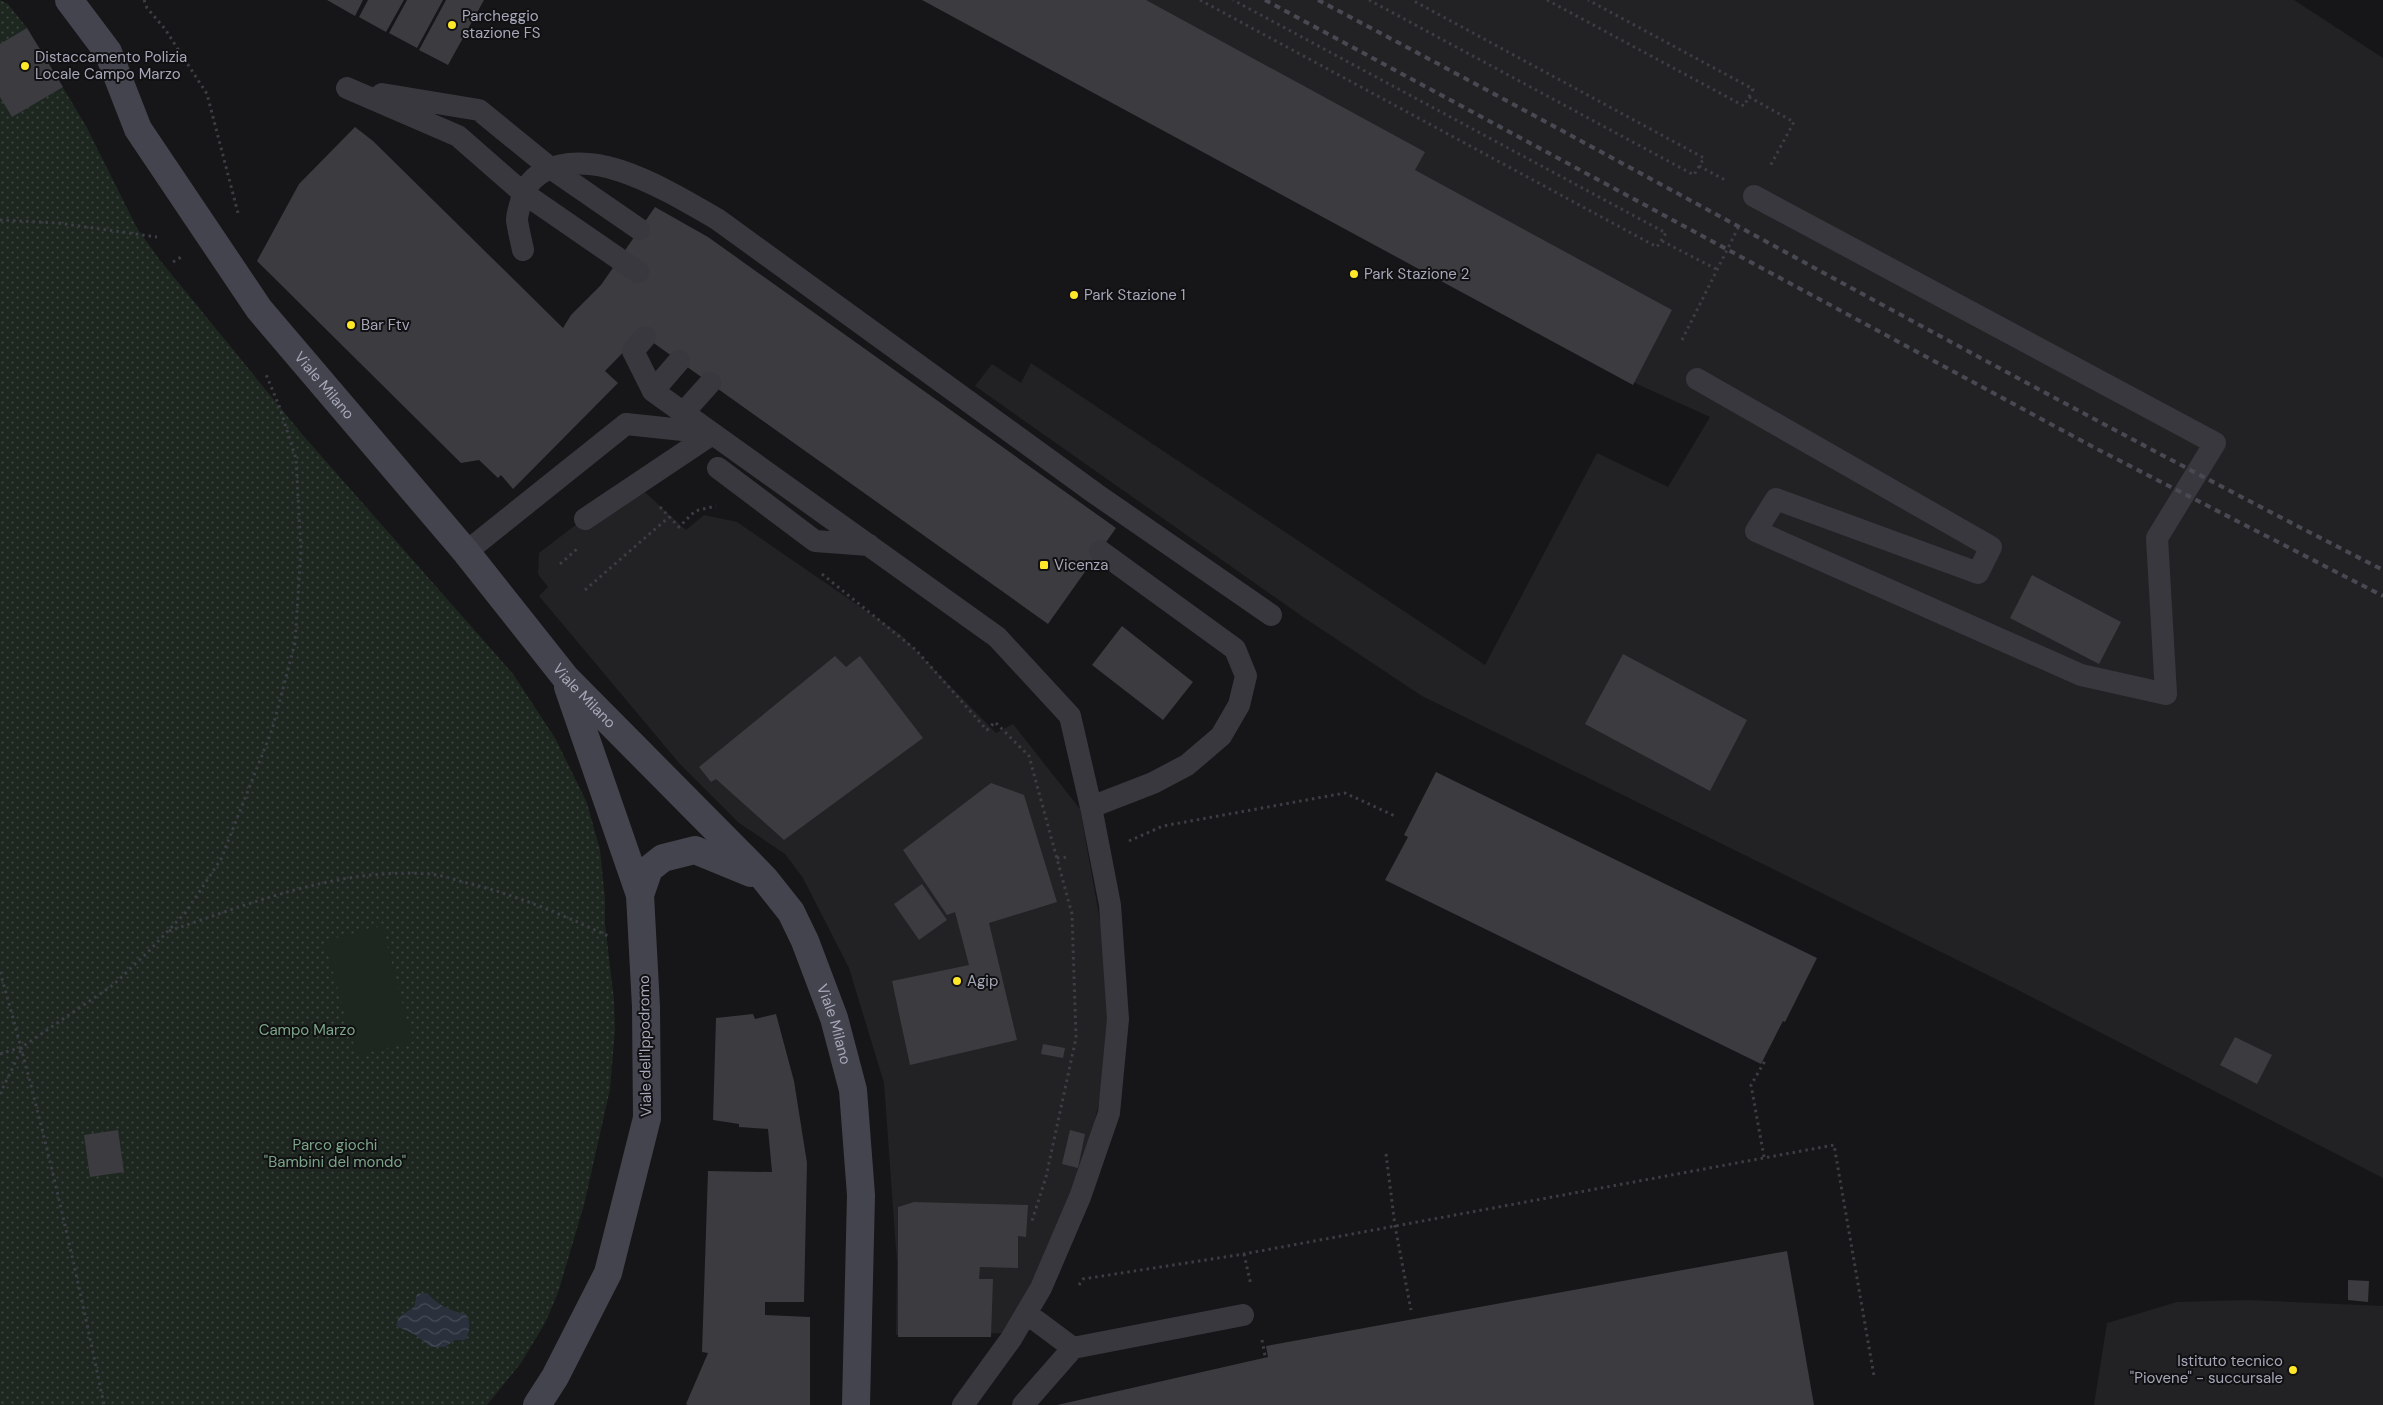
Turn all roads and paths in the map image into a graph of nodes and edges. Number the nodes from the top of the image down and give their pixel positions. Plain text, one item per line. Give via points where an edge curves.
1 (69, 0) edge
2 (144, 0) edge
3 (1200, 0) edge
4 (1233, 0) edge
5 (1369, 0) edge
6 (1412, 0) edge
7 (1547, 0) edge
8 (1588, 0) edge
9 (549, 167) junction
10 (522, 192) junction
11 (1754, 196) dead end
12 (239, 214) dead end
13 (0, 220) edge
14 (639, 229) dead end
15 (157, 238) dead end
16 (1662, 241) junction
17 (523, 250) dead end
18 (1717, 269) dead end
19 (638, 272) dead end
20 (639, 344) dead end
21 (679, 361) dead end
22 (264, 369) dead end
23 (1697, 379) dead end
24 (710, 383) dead end
25 (653, 391) junction
26 (684, 412) junction
27 (712, 434) junction
28 (718, 468) dead end
29 (657, 503) dead end
30 (722, 504) dead end
31 (670, 517) junction
32 (585, 519) dead end
33 (869, 545) junction
34 (1100, 551) dead end
35 (466, 552) junction
36 (814, 568) dead end
37 (585, 590) dead end
38 (1271, 615) dead end
39 (565, 678) junction
40 (1091, 807) junction
41 (1395, 816) dead end
42 (1100, 854) junction
43 (1057, 858) junction
44 (764, 878) junction
45 (640, 895) junction
46 (168, 932) junction
47 (612, 938) dead end
48 (0, 972) edge
49 (22, 1047) junction
50 (0, 1054) edge
51 (1766, 1059) dead end
52 (0, 1094) edge
53 (1386, 1154) dead end
54 (1764, 1157) junction
55 (1395, 1226) junction
56 (1029, 1231) dead end
57 (1041, 1288) junction
58 (1412, 1310) dead end
59 (1026, 1313) junction
60 (1243, 1316) dead end
61 (1073, 1348) junction
62 (1874, 1376) dead end
63 (104, 1405) edge
64 (537, 1405) edge
65 (856, 1405) edge
66 (963, 1405) edge
67 (1022, 1405) edge

1 - 35 main road, Viale Milano via 108,52 138,129 259,309
2 - 12 path via 207,94
3 - 16 path via 1658,248
4 - 16 path via 1666,233
5 - 6 path via 1694,175 1704,158
7 - 8 path via 1744,106 1753,89
9 - 10 lane via 534,176
9 - 10 lane via 479,110 347,88 458,136
9 - 14 lane
9 - 38 lane via 578,162 620,170 664,189 717,219 1096,494
10 - 17 lane via 517,218
10 - 19 lane
11 - 23 lane via 2216,443 2157,538 2166,694 2082,675 1756,532 1776,499 1978,573 1991,548
13 - 15 path via 58,223
16 - 18 path
20 - 25 lane
21 - 25 lane
22 - 46 path via 296,459 301,550 295,643 272,730 220,859 186,912
24 - 26 lane
25 - 26 lane
26 - 27 lane
27 - 32 lane
27 - 33 lane
27 - 35 lane via 626,424
28 - 33 lane via 815,541
29 - 31 path
30 - 31 path via 695,511 679,527
31 - 37 path
33 - 40 lane via 997,637 1070,716
34 - 40 lane via 1235,649 1246,676 1239,705 1221,736 1187,765 1153,783
35 - 39 main road, Viale Milano
36 - 43 path via 916,650 987,730 995,722 1029,756
39 - 44 main road, Viale Milano
39 - 45 main road, Viale dell'Ippodromo
40 - 42 lane
41 - 42 path via 1345,794 1163,826
42 - 43 path
42 - 57 lane via 1110,905 1118,1019 1110,1113 1080,1197
43 - 56 path via 1072,914 1076,1038 1046,1177
44 - 45 main road via 696,850 663,858 649,869
44 - 65 main road, Viale Milano via 791,912 805,940 834,1018 853,1090 861,1195
45 - 64 main road, Viale dell'Ippodromo via 647,1118 608,1273 555,1377
46 - 47 path via 264,899 336,880 431,874 517,896
46 - 49 path via 113,985
48 - 49 path
49 - 50 path
49 - 52 path
49 - 63 path
51 - 54 path via 1751,1085
53 - 55 path
54 - 55 path
54 - 62 path via 1834,1145
55 - 57 path via 1083,1279 1067,1302
55 - 58 path
57 - 59 lane
59 - 61 lane
59 - 66 lane
60 - 61 lane
61 - 67 lane

